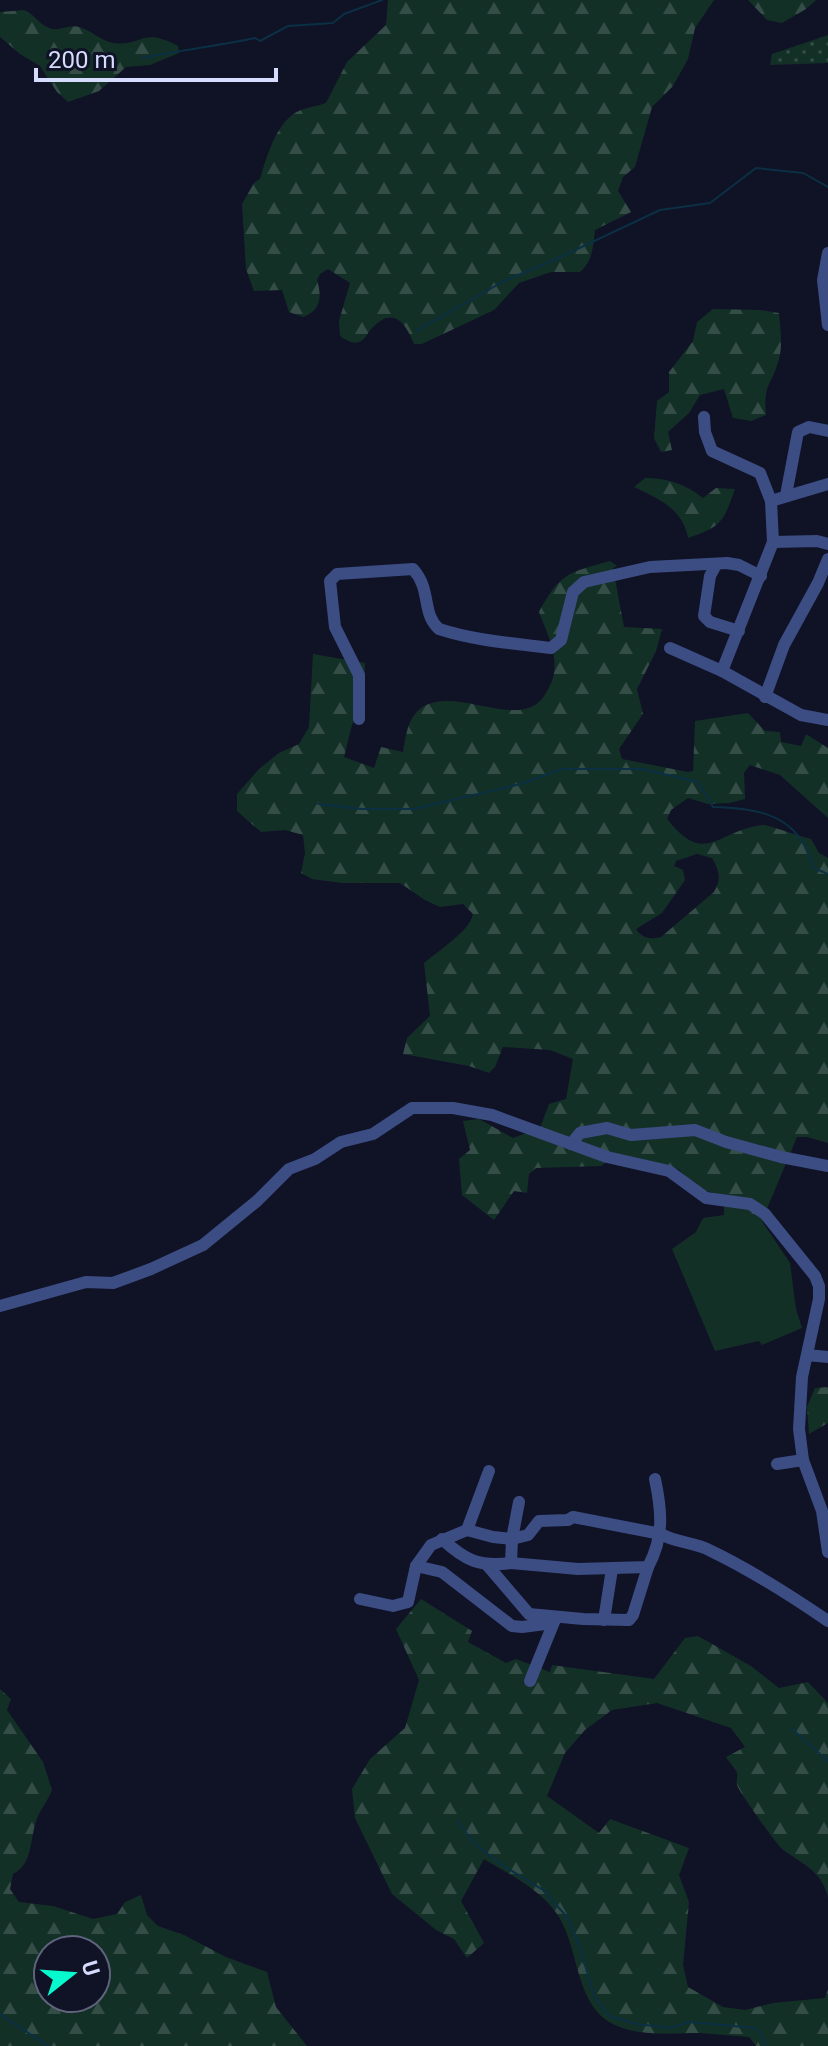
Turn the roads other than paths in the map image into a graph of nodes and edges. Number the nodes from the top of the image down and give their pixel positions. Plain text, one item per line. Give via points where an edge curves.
1 (828, 253) edge
2 (828, 325) edge
3 (704, 417) dead end
4 (828, 431) edge
5 (828, 484) edge
6 (786, 495) junction
7 (771, 501) junction
8 (773, 542) junction
9 (828, 544) edge
10 (828, 559) edge
11 (716, 565) junction
12 (761, 576) junction
13 (739, 631) junction
14 (670, 648) dead end
15 (722, 671) junction
16 (765, 697) junction
17 (359, 719) dead end
18 (828, 720) edge
19 (571, 1144) junction
20 (828, 1166) edge
21 (0, 1306) edge
22 (807, 1355) junction
23 (828, 1357) edge
24 (803, 1460) junction
25 (777, 1464) dead end
26 (489, 1471) dead end
27 (655, 1479) dead end
28 (519, 1502) dead end
29 (467, 1530) junction
30 (661, 1534) junction
31 (442, 1539) junction
32 (512, 1539) junction
33 (828, 1552) edge
34 (511, 1563) junction
35 (416, 1566) junction
36 (488, 1566) junction
37 (648, 1567) junction
38 (612, 1569) junction
39 (360, 1599) dead end
40 (827, 1619) edge
41 (555, 1620) junction
42 (604, 1620) junction
43 (530, 1681) dead end

1 - 2 street via 823,280
3 - 7 street via 712,451 760,473
4 - 6 street via 809,427 798,432
5 - 6 street
6 - 7 street
7 - 8 street
8 - 9 street
8 - 12 street
10 - 16 street via 784,645
11 - 12 street via 732,563
11 - 13 street via 704,616
11 - 17 street via 650,567 584,582 573,592 561,640 551,648 490,642 439,629 429,616 425,587 413,569 337,574 330,581 332,618 359,675
12 - 13 street
13 - 15 street
14 - 15 street
15 - 16 street
16 - 18 street via 801,715
19 - 20 street via 580,1133 607,1128 631,1135 695,1130
19 - 21 street via 480,1112 412,1108 373,1134 341,1142 289,1169 203,1245 113,1283 86,1282
19 - 22 street via 669,1171 706,1198 750,1204 765,1214 819,1286
22 - 23 street
22 - 24 street via 799,1398
24 - 25 street
24 - 33 street via 822,1511
26 - 29 street
27 - 30 street
28 - 32 street
29 - 31 street
29 - 32 street
30 - 32 street via 573,1517 539,1521 528,1535
30 - 37 street
30 - 40 street via 706,1548
31 - 35 street
31 - 36 street via 473,1562
32 - 34 street
34 - 36 street
34 - 38 street
35 - 39 street via 408,1602 393,1606
35 - 41 street via 442,1572 512,1626
36 - 41 street via 529,1614
37 - 38 street
37 - 42 street via 629,1620
38 - 42 street
41 - 42 street
41 - 43 street

